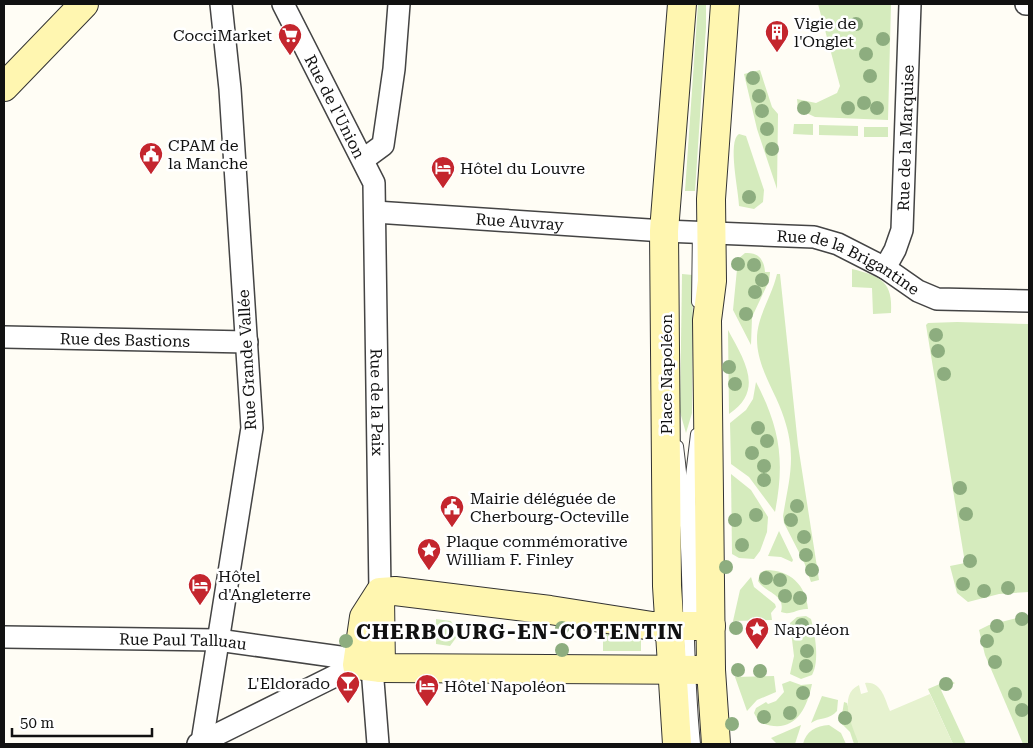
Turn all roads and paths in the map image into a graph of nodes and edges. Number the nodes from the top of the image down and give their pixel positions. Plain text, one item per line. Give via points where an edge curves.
1 (221, 4) edge
2 (283, 4) edge
3 (399, 4) edge
4 (682, 4) edge
5 (691, 4) edge
6 (725, 4) edge
7 (910, 4) edge
8 (75, 7) edge
9 (4, 88) edge
10 (364, 159) junction
11 (375, 212) junction
12 (702, 227) junction
13 (671, 234) junction
14 (885, 268) junction
15 (1029, 301) edge
16 (676, 306) dead end
17 (4, 337) edge
18 (247, 342) junction
19 (697, 392) dead end
20 (697, 420) dead end
21 (380, 592) junction
22 (691, 626) junction
23 (4, 637) edge
24 (218, 640) junction
25 (370, 667) junction
26 (690, 670) junction
27 (200, 743) edge
28 (378, 744) edge
29 (677, 744) edge
30 (695, 744) edge
31 (716, 744) edge

1 - 18 street, Rue Grande Vallée
2 - 10 street, Rue de l'Union
3 - 10 street via 383,145
4 - 13 main road, Place Napoléon
5 - 13 lane
6 - 12 main road, Place Napoléon via 711,199
7 - 14 street, Rue de la Marquise via 902,230
8 - 9 main road
10 - 11 street, Rue de l'Union via 374,182
11 - 13 street, Rue Auvray
11 - 21 street, Rue de la Paix
12 - 13 street, Rue de la Brigantine
12 - 14 street, Rue de la Brigantine via 814,236 838,244
12 - 19 lane
12 - 22 main road, Place Napoléon via 712,281
13 - 22 main road, Place Napoléon
14 - 15 street, Rue de la Brigantine via 918,291 938,299
16 - 22 lane via 676,430 683,483
17 - 18 street, Rue des Bastions
18 - 24 street, Rue Grande Vallée via 252,428
20 - 22 lane via 690,484
21 - 22 main road via 395,590 652,626
21 - 25 main road
22 - 26 main road, Place Napoléon
22 - 26 main road, Place Napoléon
23 - 24 street, Rue Paul Talluau
24 - 25 street, Rue Paul Talluau via 347,658
24 - 27 street, Rue Grande Vallée
25 - 26 main road
25 - 27 street
25 - 28 street
26 - 29 main road, Place Napoléon
26 - 30 lane
26 - 31 main road, Place Napoléon

